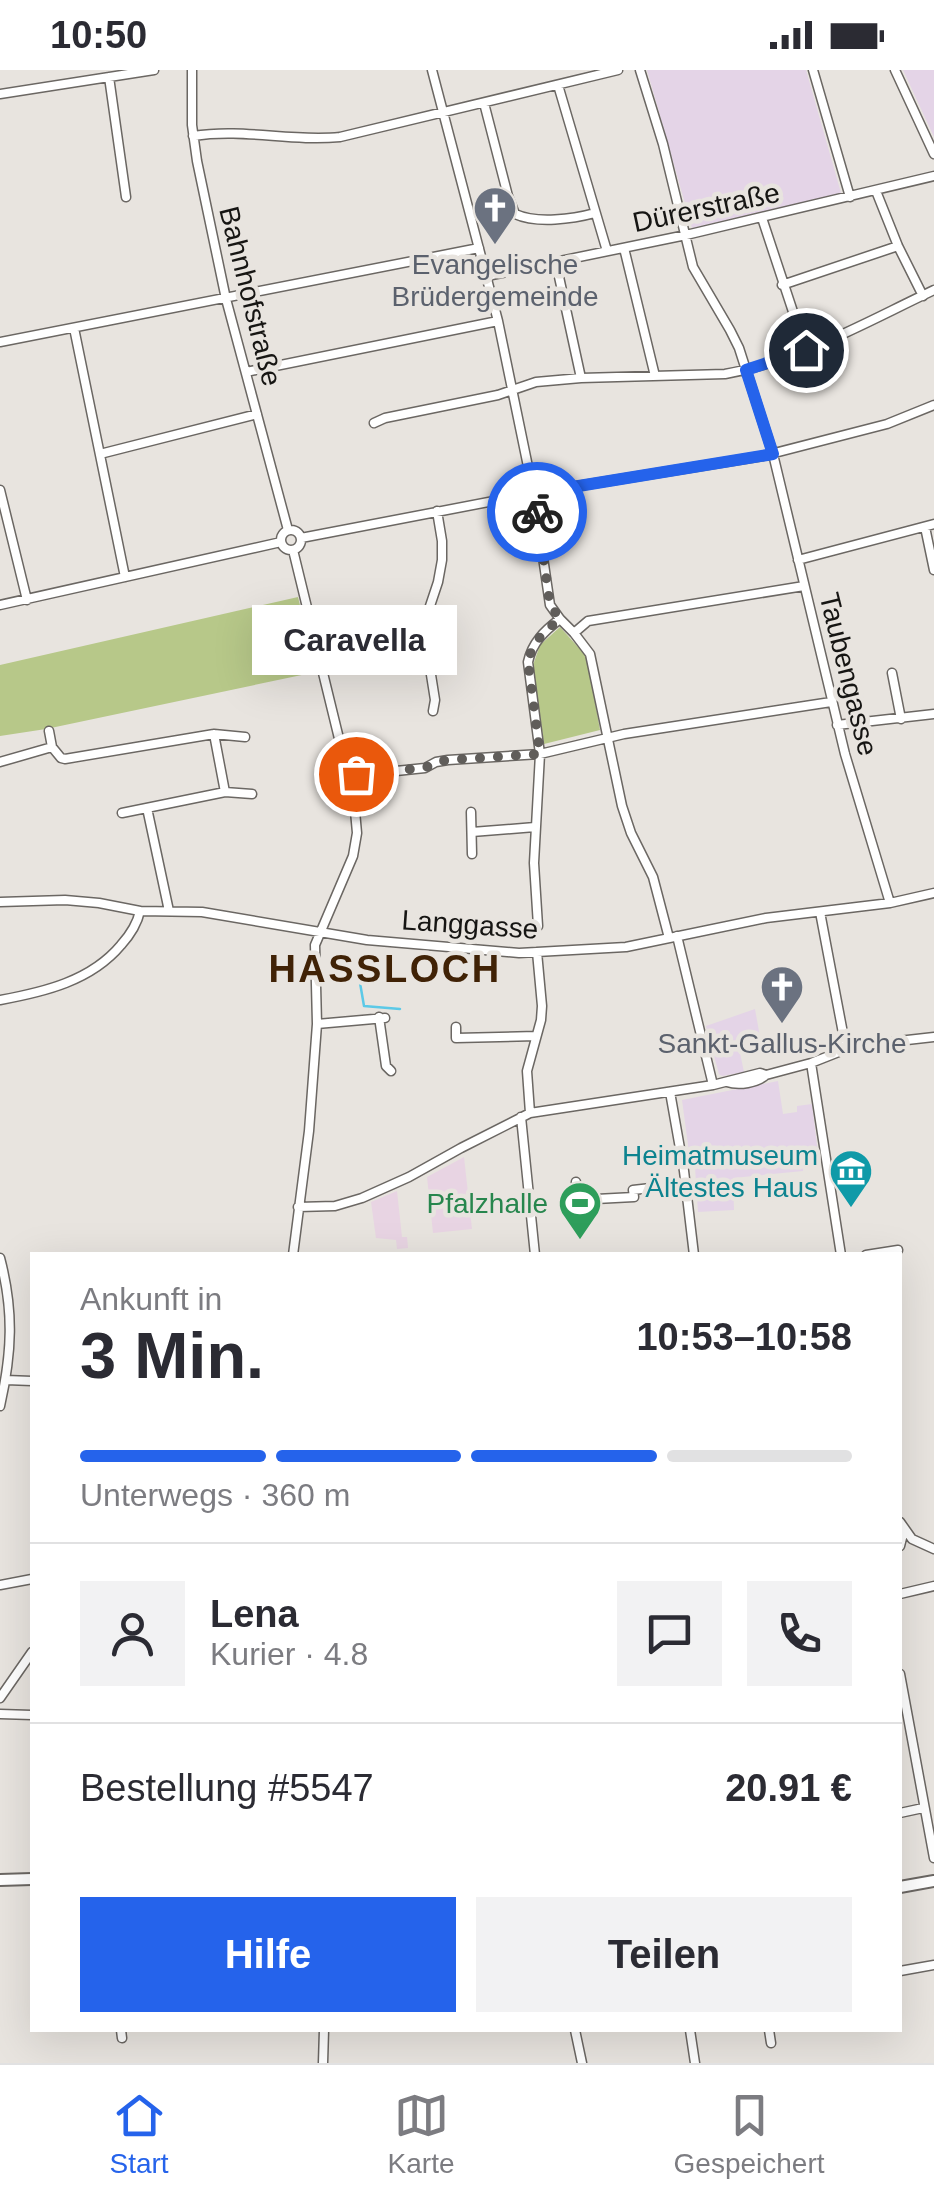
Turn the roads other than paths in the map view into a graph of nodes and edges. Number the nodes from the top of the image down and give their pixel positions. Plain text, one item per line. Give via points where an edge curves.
1 (154, 70) edge
2 (192, 70) edge
3 (432, 70) edge
4 (618, 70) edge
5 (640, 70) edge
6 (813, 70) edge
7 (894, 70) edge
8 (109, 78) junction
9 (558, 86) junction
10 (0, 94) edge
11 (484, 103) junction
12 (443, 113) junction
13 (193, 136) junction
14 (934, 154) edge
15 (934, 176) edge
16 (876, 191) junction
17 (126, 197) dead end
18 (850, 198) junction
19 (595, 213) junction
20 (762, 218) junction
21 (686, 236) junction
22 (898, 246) junction
23 (479, 248) junction
24 (624, 248) junction
25 (606, 251) junction
26 (556, 262) junction
27 (487, 276) junction
28 (782, 285) junction
29 (934, 290) edge
30 (923, 296) junction
31 (226, 299) junction
32 (498, 322) junction
33 (74, 328) junction
34 (0, 342) edge
35 (806, 350) junction
36 (746, 370) junction
37 (246, 372) junction
38 (655, 376) junction
39 (581, 378) junction
40 (512, 389) junction
41 (934, 405) edge
42 (257, 414) junction
43 (374, 423) dead end
44 (100, 454) junction
45 (773, 454) junction
46 (532, 486) junction
47 (0, 490) edge
48 (542, 492) junction
49 (524, 496) junction
50 (1, 501) edge
51 (535, 502) junction
52 (437, 512) junction
53 (930, 525) edge
54 (288, 530) junction
55 (300, 538) junction
56 (281, 542) junction
57 (293, 550) junction
58 (798, 560) junction
59 (934, 570) edge
60 (125, 577) junction
61 (804, 586) junction
62 (27, 600) junction
63 (0, 605) edge
64 (560, 619) junction
65 (574, 633) junction
66 (892, 673) dead end
67 (831, 702) junction
68 (433, 711) dead end
69 (934, 714) edge
70 (901, 719) junction
71 (837, 725) junction
72 (49, 732) dead end
73 (214, 734) junction
74 (245, 737) dead end
75 (607, 738) junction
76 (52, 746) junction
77 (540, 754) junction
78 (0, 762) edge
79 (348, 776) junction
80 (224, 792) junction
81 (252, 794) dead end
82 (148, 808) junction
83 (471, 812) dead end
84 (122, 813) dead end
85 (535, 827) junction
86 (472, 832) junction
87 (472, 854) dead end
88 (934, 892) edge
89 (0, 902) edge
90 (890, 903) junction
91 (140, 911) junction
92 (169, 911) junction
93 (820, 912) junction
94 (538, 926) dead end
95 (319, 932) junction
96 (673, 937) junction
97 (537, 952) junction
98 (0, 1000) edge
99 (317, 1024) junction
100 (456, 1027) dead end
101 (536, 1036) junction
102 (934, 1037) edge
103 (846, 1049) junction
104 (811, 1064) junction
105 (390, 1071) dead end
106 (713, 1085) junction
107 (670, 1092) junction
108 (525, 1115) junction
109 (576, 1182) dead end
110 (686, 1184) junction
111 (298, 1207) junction
112 (898, 1250) dead end
113 (292, 1252) edge
114 (535, 1252) edge
115 (694, 1252) edge
116 (840, 1252) edge
117 (885, 1252) edge
118 (0, 1258) edge
119 (30, 1381) edge
120 (3, 1384) edge
121 (0, 1406) edge
122 (902, 1526) edge
123 (934, 1548) edge
124 (30, 1579) edge
125 (0, 1585) edge
126 (934, 1586) edge
127 (902, 1594) edge
128 (30, 1655) edge
129 (902, 1686) edge
130 (0, 1698) edge
131 (0, 1714) edge
132 (30, 1714) edge
133 (934, 1786) edge
134 (920, 1789) junction
135 (923, 1808) junction
136 (902, 1813) edge
137 (934, 1858) edge
138 (30, 1879) edge
139 (0, 1880) edge
140 (934, 1881) edge
141 (902, 1887) edge
142 (934, 1965) edge
143 (902, 1970) edge
144 (324, 2032) edge
145 (575, 2032) edge
146 (690, 2032) edge
147 (769, 2032) edge
148 (771, 2043) dead end
149 (324, 2063) edge
150 (582, 2063) edge
151 (694, 2063) edge

1 - 8 street
2 - 13 street, Bahnhofstraße
3 - 12 street
4 - 9 street
5 - 21 street, Taubengasse
6 - 18 street
7 - 14 street
8 - 10 street
8 - 17 street
9 - 11 street
9 - 19 street
11 - 12 street
11 - 19 street via 517,216
12 - 13 street via 340,137
12 - 23 street
13 - 31 street, Bahnhofstraße
15 - 16 street, Dürerstraße
16 - 18 street, Dürerstraße
16 - 22 street
18 - 20 street, Dürerstraße
19 - 25 street
20 - 21 street, Dürerstraße
20 - 28 street
21 - 24 street, Dürerstraße
21 - 36 street, Taubengasse via 696,274
22 - 28 street
22 - 30 street
23 - 27 street
23 - 31 street
24 - 25 street, Dürerstraße
24 - 38 street
25 - 26 street, Dürerstraße
26 - 27 street, Dürerstraße
26 - 39 street
27 - 32 street
28 - 35 street
29 - 30 street
30 - 35 street
31 - 33 street
31 - 37 street, Bahnhofstraße
32 - 37 street
32 - 40 street
33 - 34 street
33 - 44 street
35 - 36 street
36 - 38 street
36 - 45 street, Taubengasse
37 - 42 street, Bahnhofstraße
38 - 39 street
39 - 40 street
40 - 43 street
40 - 46 street
41 - 45 street
42 - 44 street
42 - 54 street, Bahnhofstraße
44 - 60 street
45 - 48 street
45 - 58 street, Taubengasse
46 - 48 street
46 - 49 street
47 - 50 street
48 - 51 street
49 - 51 street
49 - 52 street
50 - 62 street
51 - 64 street via 550,605
52 - 55 street
52 - 68 street via 442,560 425,626
53 - 58 street
53 - 59 street
54 - 55 street
54 - 56 street
55 - 57 street
56 - 57 street
56 - 60 street
57 - 79 street
58 - 61 street, Taubengasse
60 - 62 street
61 - 65 street via 588,621
61 - 67 street, Taubengasse
62 - 63 street
64 - 65 street
64 - 77 street via 537,640 528,662
65 - 75 street via 590,654
66 - 70 street
67 - 71 street, Taubengasse
67 - 75 street
69 - 70 street
70 - 71 street
71 - 90 street, Taubengasse
72 - 76 street
73 - 74 street
73 - 76 street via 65,759
73 - 80 street
75 - 77 street
75 - 96 street via 622,806
76 - 78 street
77 - 79 street
77 - 85 street
79 - 95 street via 356,844
80 - 81 street
80 - 82 street
82 - 84 street
82 - 92 street
83 - 86 street
85 - 86 street
85 - 94 street
86 - 87 street
88 - 90 street, Langgasse
89 - 91 street, Langgasse via 84,902
90 - 93 street, Langgasse
91 - 92 street, Langgasse
91 - 98 street via 124,942 93,972
92 - 95 street, Langgasse
93 - 96 street, Langgasse
93 - 103 street
95 - 97 street, Langgasse
95 - 99 street
96 - 97 street, Langgasse
96 - 106 street
97 - 101 street via 542,1006
99 - 105 street via 382,1018
99 - 111 street
100 - 101 street via 456,1038
101 - 108 street
102 - 103 street
103 - 104 street
104 - 106 street
104 - 116 street
106 - 107 street
107 - 108 street
107 - 110 street
108 - 111 street via 362,1198
108 - 114 street
109 - 110 street via 576,1200 634,1197 633,1190
110 - 115 street
111 - 113 street
112 - 117 street
118 - 120 street via 11,1325
119 - 120 street
120 - 121 street
122 - 123 street via 912,1539
124 - 125 street
126 - 127 street
128 - 130 street
129 - 134 street
131 - 132 street
133 - 134 street
134 - 135 street
135 - 136 street
135 - 137 street
138 - 139 main road
140 - 141 main road
142 - 143 street
144 - 149 street
145 - 150 street
146 - 151 street
147 - 148 street

